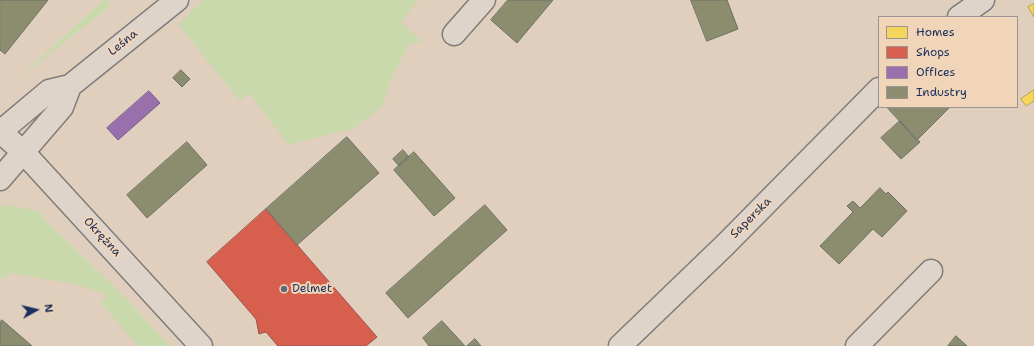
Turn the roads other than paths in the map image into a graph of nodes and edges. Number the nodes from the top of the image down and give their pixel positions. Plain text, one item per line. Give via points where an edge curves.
1 (177, 0) edge
2 (484, 0) edge
3 (983, 0) edge
4 (960, 16) edge
5 (454, 34) dead end
6 (70, 86) junction
7 (878, 90) edge
8 (0, 132) edge
9 (24, 153) junction
10 (0, 179) edge
11 (931, 271) dead end
12 (201, 346) edge
13 (620, 346) edge
14 (857, 346) edge

1 - 6 street, Leśna
2 - 5 street
3 - 4 street
6 - 8 street, Leśna via 49,91
6 - 9 street via 62,107
7 - 13 street, Saperska via 725,245
8 - 9 street, Okrężna
9 - 10 street
9 - 12 street, Okrężna
11 - 14 street

